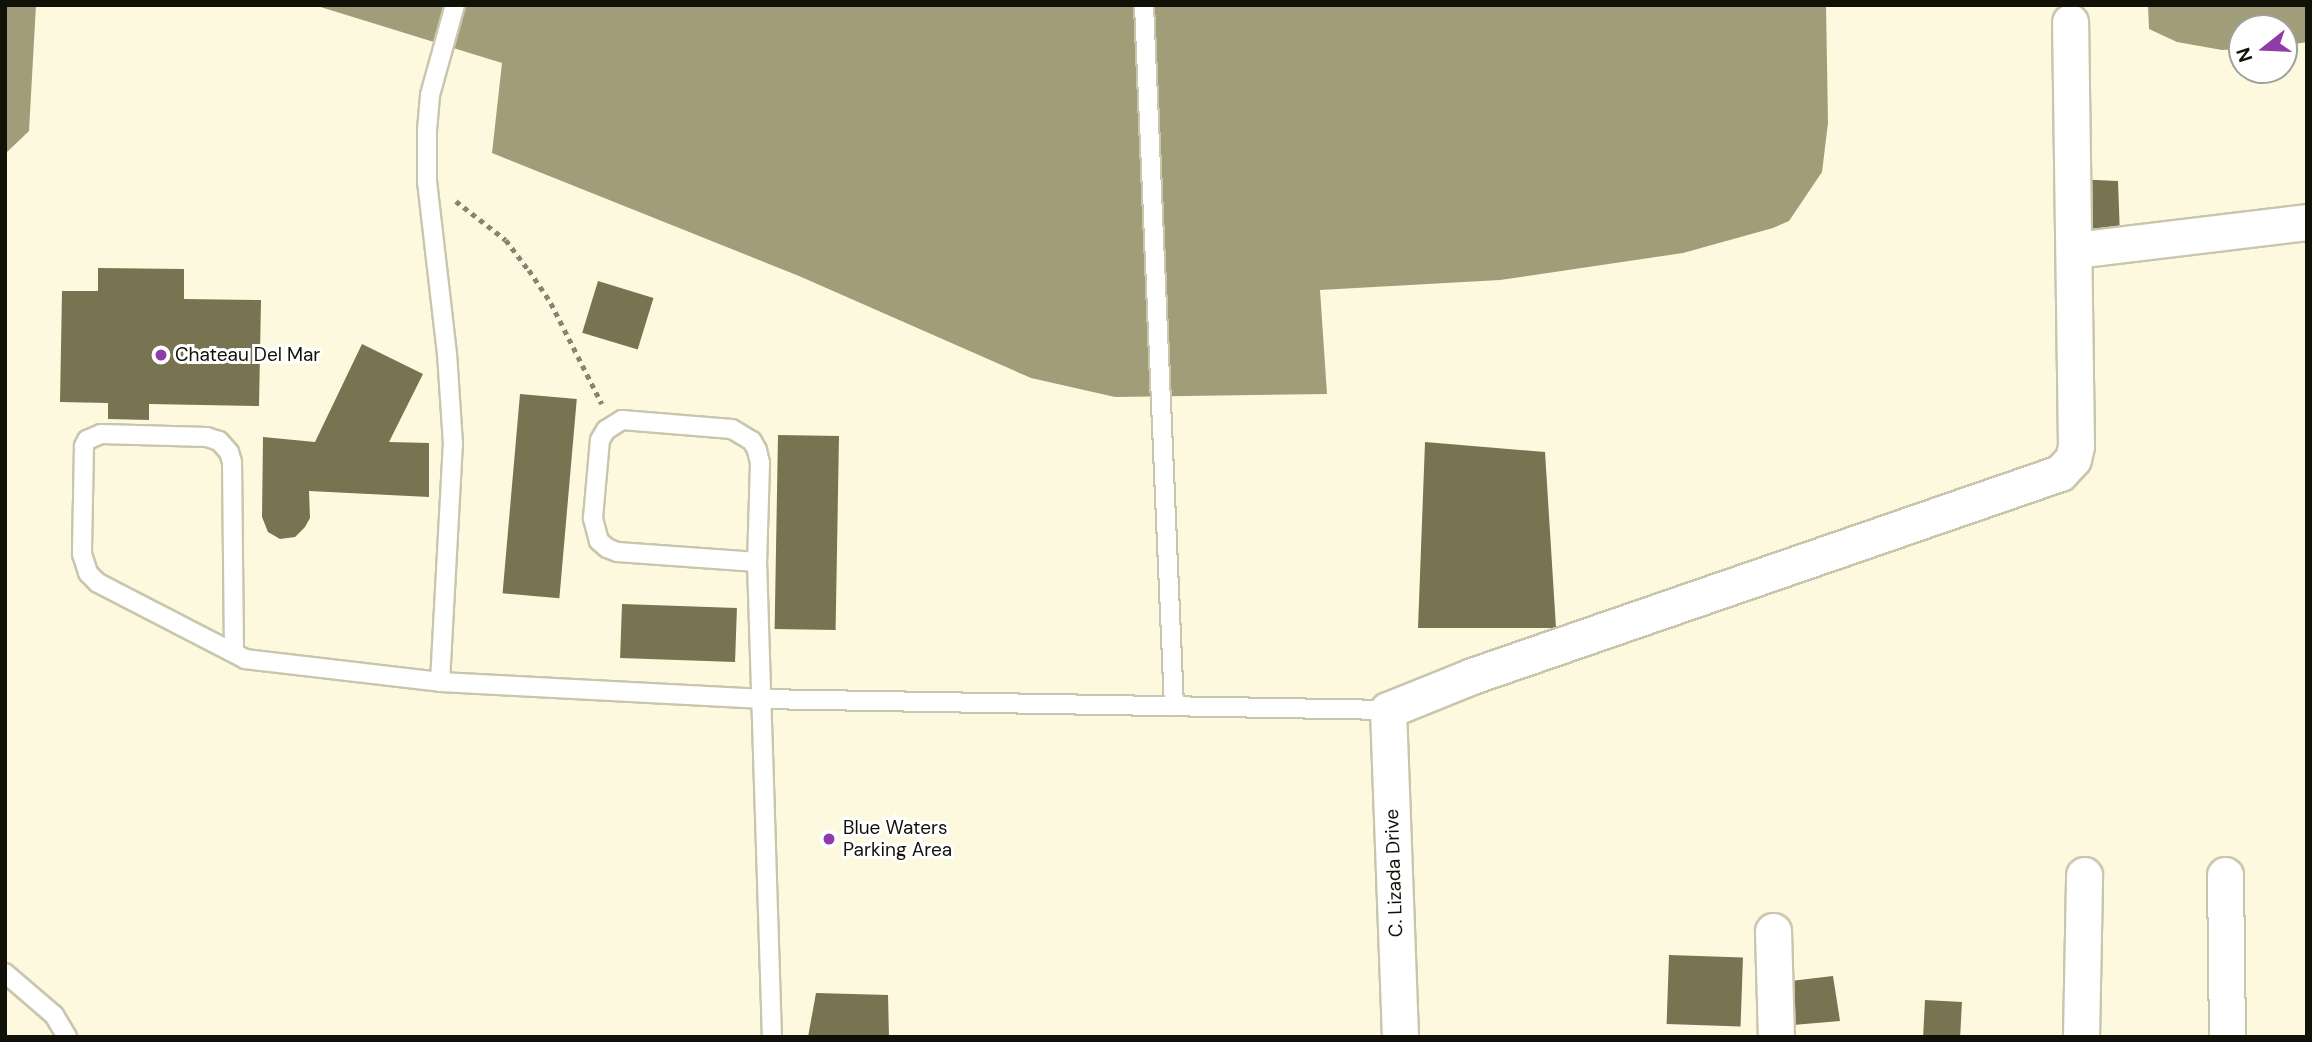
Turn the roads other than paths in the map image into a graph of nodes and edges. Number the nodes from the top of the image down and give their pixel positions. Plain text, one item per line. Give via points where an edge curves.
1 (455, 5) edge
2 (1144, 5) edge
3 (2070, 22) dead end
4 (2307, 222) edge
5 (2075, 250) junction
6 (757, 562) junction
7 (234, 652) junction
8 (440, 682) junction
9 (760, 699) junction
10 (1174, 706) junction
11 (1388, 710) junction
12 (2084, 875) dead end
13 (2225, 875) dead end
14 (1773, 931) dead end
15 (5, 973) edge
16 (67, 1037) edge
17 (772, 1037) edge
18 (1400, 1037) edge
19 (1776, 1037) edge
20 (2081, 1037) edge
21 (2227, 1037) edge

1 - 8 lane via 430,95 427,182 453,444
2 - 10 lane
3 - 5 street
4 - 5 street
5 - 11 street via 2076,446 2073,459 2060,473 1472,676
6 - 6 lane via 760,463 752,441 732,429 631,420 612,423 600,439 594,484 593,518 599,541 617,552
6 - 9 lane
7 - 7 lane via 229,452 207,437 102,434 87,440 82,554 88,573 98,583
7 - 8 lane via 245,659
8 - 9 lane
9 - 10 lane
9 - 17 lane
10 - 11 lane
11 - 18 street, C. Lizada Drive
12 - 20 street
13 - 21 street
14 - 19 street
15 - 16 lane via 54,1015

